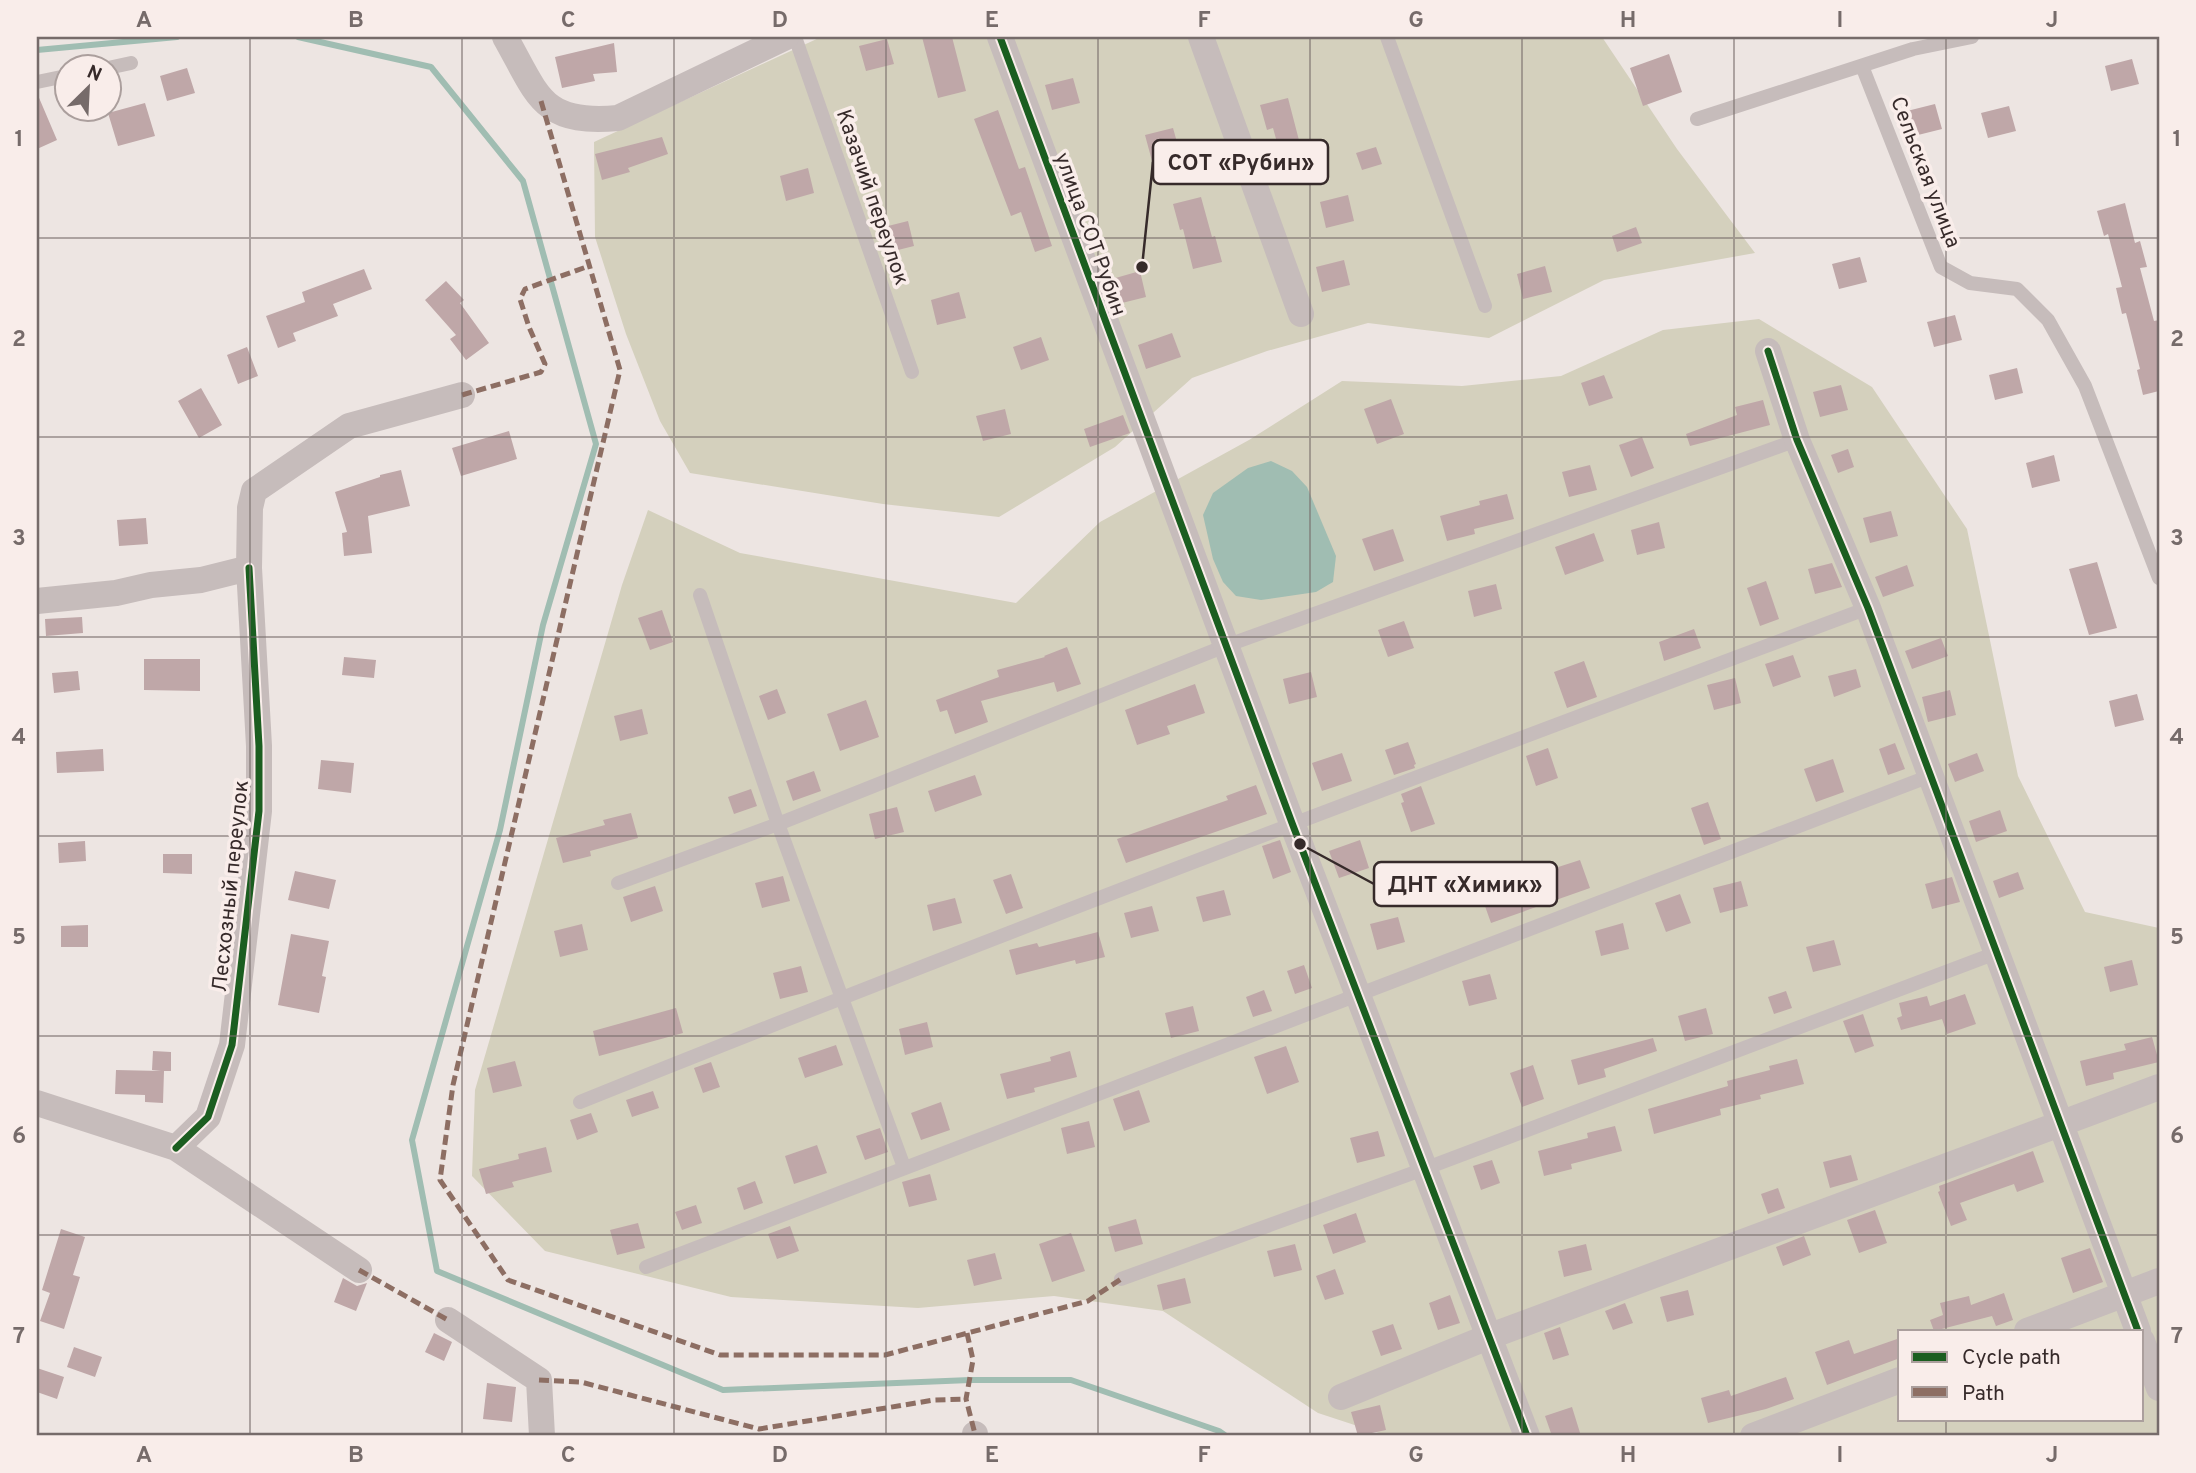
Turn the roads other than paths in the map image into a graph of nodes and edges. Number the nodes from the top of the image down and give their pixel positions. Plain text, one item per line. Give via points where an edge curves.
1 (505, 37) edge
2 (787, 37) edge
3 (1000, 37) edge
4 (1201, 37) edge
5 (1387, 37) edge
6 (1972, 37) edge
7 (131, 63) dead end
8 (122, 65) edge
9 (1862, 66) junction
10 (1697, 119) dead end
11 (1485, 306) dead end
12 (1301, 314) dead end
13 (1768, 351) dead end
14 (912, 372) dead end
15 (462, 395) dead end
16 (1797, 440) junction
17 (249, 568) junction
18 (2159, 578) edge
19 (700, 595) dead end
20 (37, 601) edge
21 (1868, 608) junction
22 (1228, 645) junction
23 (1930, 776) junction
24 (1292, 822) junction
25 (778, 824) junction
26 (618, 883) dead end
27 (1996, 953) junction
28 (1359, 993) junction
29 (841, 997) junction
30 (2159, 1087) edge
31 (580, 1102) dead end
32 (37, 1103) edge
33 (2059, 1124) junction
34 (176, 1148) junction
35 (904, 1167) junction
36 (1424, 1169) junction
37 (646, 1267) dead end
38 (359, 1270) dead end
39 (1121, 1279) dead end
40 (2159, 1281) edge
41 (2124, 1294) junction
42 (448, 1320) dead end
43 (2029, 1330) edge
44 (2138, 1330) edge
45 (1488, 1337) junction
46 (2144, 1347) edge
47 (1898, 1381) edge
48 (2159, 1388) edge
49 (1342, 1397) dead end
50 (542, 1436) edge
51 (1527, 1436) edge
52 (1753, 1436) edge

1 - 2 street via 541,100 561,115 590,121 618,118
2 - 14 lane, Казачий переулок
3 - 22 street, улица СОТ Рубин
4 - 12 street
5 - 11 lane
6 - 9 lane
7 - 8 lane
9 - 10 lane
9 - 18 lane, Сельская улица via 1941,267 1970,284 2017,289 2048,320 2085,386
13 - 16 street
15 - 17 street, Лесхозный переулок via 349,426 254,491
16 - 21 street
16 - 22 lane
17 - 20 street via 117,593
17 - 34 street, Лесхозный переулок via 259,811 232,1045 208,1117
19 - 25 lane
21 - 23 street
21 - 24 lane
22 - 24 street, улица СОТ Рубин
22 - 25 lane
23 - 27 street
23 - 28 lane
24 - 28 street, улица СОТ Рубин
24 - 29 lane
25 - 26 lane
25 - 29 lane
27 - 33 street
27 - 36 lane
28 - 35 lane
28 - 36 street, улица СОТ Рубин
29 - 31 lane
29 - 35 lane
30 - 33 street
32 - 34 street
33 - 41 street
33 - 45 street
34 - 38 street
35 - 37 lane
36 - 39 lane
36 - 45 street, улица СОТ Рубин
40 - 41 street
41 - 43 street
41 - 44 street
42 - 50 street via 539,1380
45 - 49 street
45 - 51 street, улица СОТ Рубин
46 - 48 street
47 - 52 street

